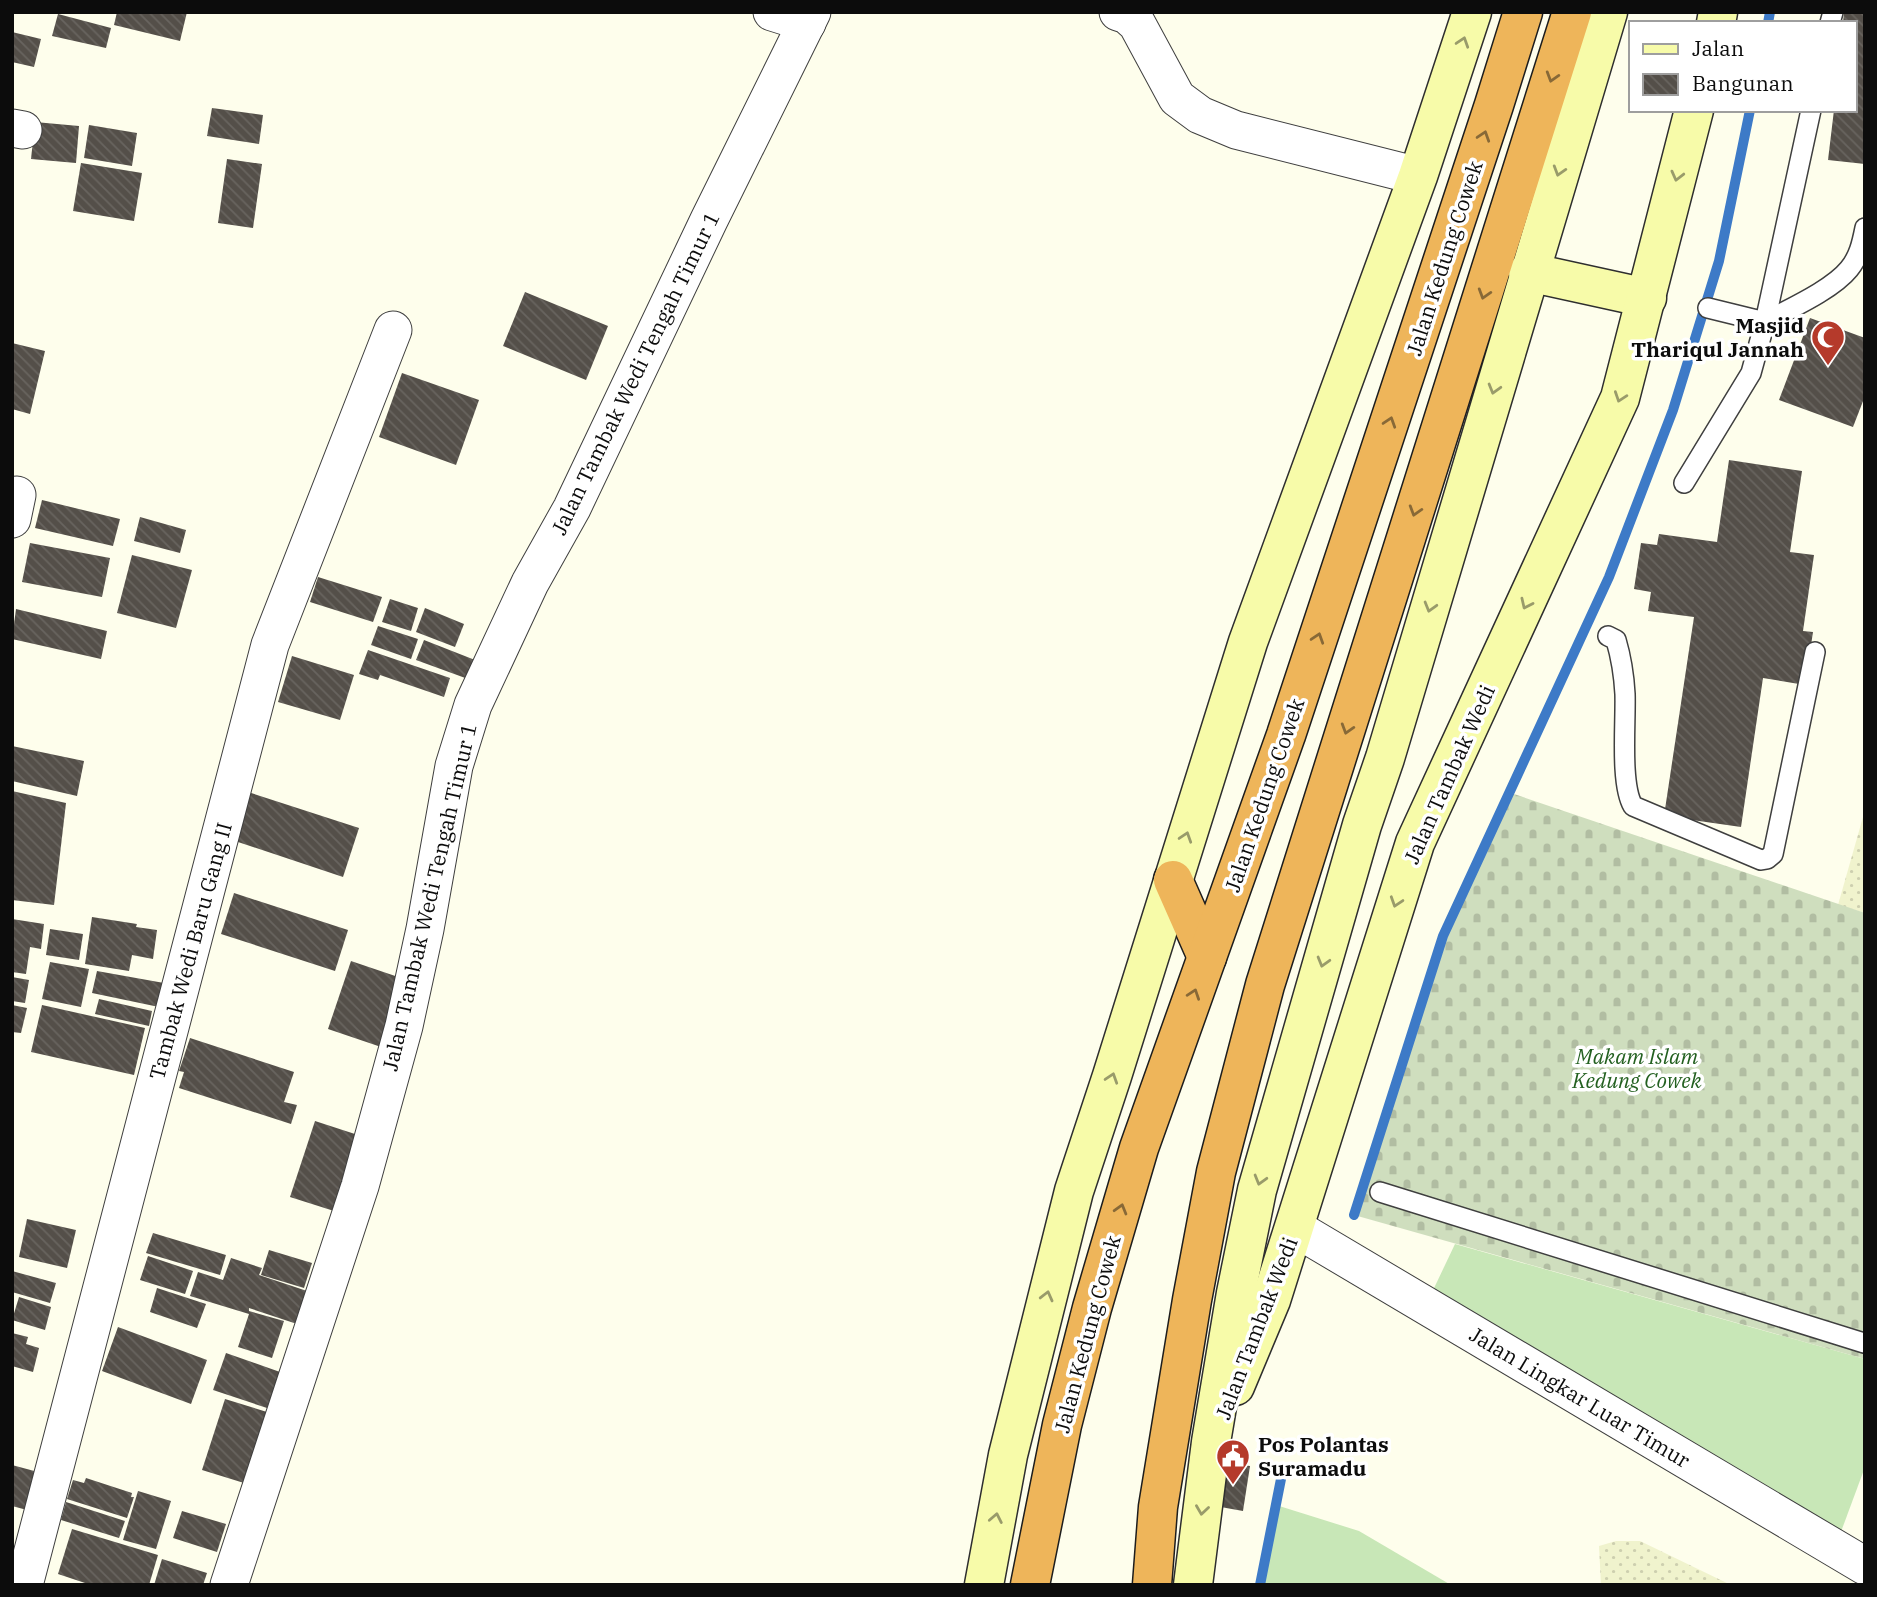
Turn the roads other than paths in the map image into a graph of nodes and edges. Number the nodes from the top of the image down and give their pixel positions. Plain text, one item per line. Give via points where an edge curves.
1 (772, 12) edge
2 (1118, 12) edge
3 (1472, 12) edge
4 (1522, 12) edge
5 (1572, 12) edge
6 (1608, 12) edge
7 (810, 18) edge
8 (1694, 112) edge
9 (1811, 112) edge
10 (1418, 176) junction
11 (1865, 228) edge
12 (1528, 272) junction
13 (1647, 298) junction
14 (1708, 308) dead end
15 (1765, 322) junction
16 (393, 330) dead end
17 (1684, 483) dead end
18 (1608, 636) dead end
19 (1815, 652) dead end
20 (1362, 825) junction
21 (1415, 843) junction
22 (1173, 880) junction
23 (1207, 957) junction
24 (1380, 1192) dead end
25 (1295, 1228) junction
26 (1864, 1343) edge
27 (1211, 1442) junction
28 (1865, 1566) edge
29 (24, 1585) edge
30 (229, 1585) edge
31 (984, 1585) edge
32 (1030, 1585) edge
33 (1152, 1585) edge
34 (1194, 1585) edge

1 - 7 street
2 - 10 street via 1137,24 1177,98 1200,115 1236,130
10 -> 3 main road
23 -> 4 highway, Jalan Kedung Cowek via 1298,699
5 -> 33 highway via 1265,985 1216,1172 1194,1287 1158,1507
6 -> 12 main road
7 - 30 street, Jalan Tambak Wedi Tengah Timur 1 via 473,705 454,766 404,1026 360,1186
8 -> 13 main road, Jalan Tambak Wedi
9 - 15 lane
22 -> 10 main road via 1248,642
11 - 15 lane via 1860,251 1848,270
12 - 13 main road
12 -> 20 main road
13 -> 21 main road, Jalan Tambak Wedi via 1620,398
14 - 15 lane
15 - 17 lane via 1751,373
16 - 29 street, Tambak Wedi Baru Gang II via 270,645
18 - 19 lane via 1616,640 1620,656 1627,787 1633,806 1760,860 1773,854
20 - 21 main road
20 -> 27 main road via 1257,1189
21 -> 25 main road, Jalan Tambak Wedi
22 - 23 highway
31 -> 22 main road via 1008,1455 1073,1191
32 -> 23 highway, Jalan Kedung Cowek via 1062,1425 1092,1308 1139,1148
24 - 26 lane
25 - 27 main road, Jalan Tambak Wedi via 1272,1300
25 - 28 street, Jalan Lingkar Luar Timur
27 -> 34 main road

